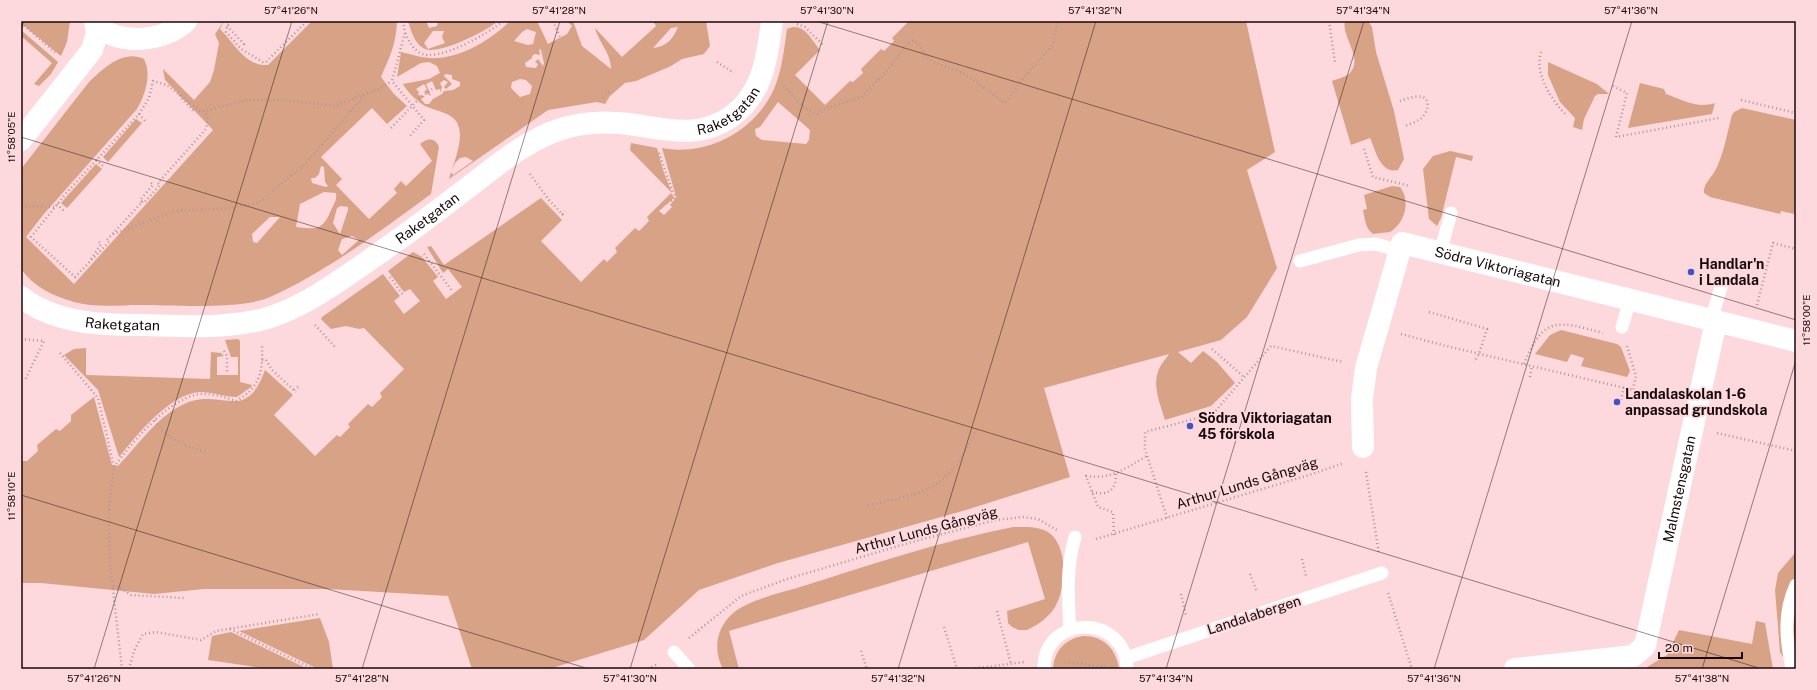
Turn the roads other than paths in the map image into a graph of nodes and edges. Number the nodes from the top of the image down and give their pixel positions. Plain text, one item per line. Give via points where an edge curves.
1 (186, 21) edge
2 (782, 22) edge
3 (96, 23) edge
4 (21, 140) edge
5 (1451, 213) dead end
6 (1399, 251) junction
7 (1440, 253) junction
8 (1300, 261) dead end
9 (1722, 284) dead end
10 (21, 297) edge
11 (1630, 300) junction
12 (1714, 320) junction
13 (1622, 327) dead end
14 (1796, 341) edge
15 (1363, 447) road end
16 (1075, 537) road end
17 (1382, 573) dead end
18 (1796, 585) edge
19 (1070, 630) junction
20 (674, 652) road end
21 (1044, 662) edge
22 (1634, 662) edge
23 (1127, 664) edge
24 (689, 669) edge
25 (1515, 669) edge
26 (1792, 669) edge

1 - 3 street via 168,34 140,38 114,36
2 - 10 street, Raketgatan via 757,88 747,102 725,120 711,127 682,131 658,130 630,124 595,123 579,124 547,134 516,152 411,231 329,288 282,314 262,320 216,326 87,322 56,316
3 - 4 street via 97,33 86,58
5 - 7 lane
6 - 7 street, Södra Viktoriagatan via 1402,243
6 - 8 lane via 1376,244 1359,245
6 - 15 street via 1366,368 1362,399
7 - 11 street, Södra Viktoriagatan
9 - 12 lane
11 - 12 street, Södra Viktoriagatan
11 - 13 lane
12 - 14 street, Södra Viktoriagatan
12 - 22 street, Malmstensgatan via 1648,634 1645,646
16 - 19 lane via 1070,552
17 - 23 lane, Landalabergen
18 - 26 lane via 1787,613 1786,640
19 - 21 lane via 1055,640 1047,651
19 - 23 lane via 1089,627 1107,633 1121,646
20 - 24 lane
22 - 25 street

